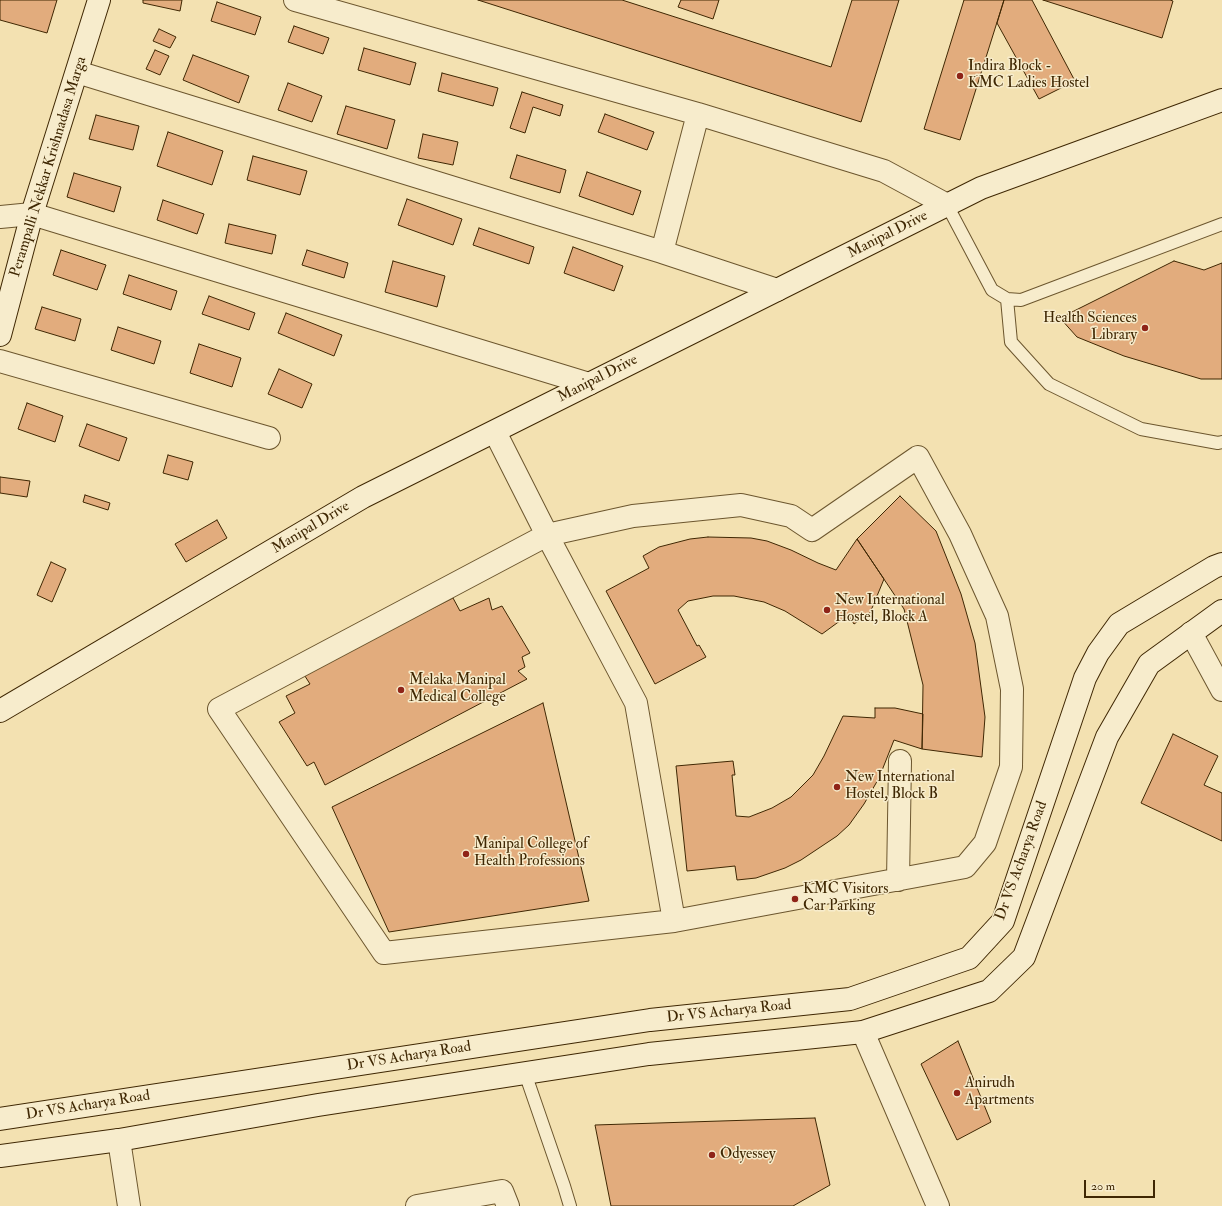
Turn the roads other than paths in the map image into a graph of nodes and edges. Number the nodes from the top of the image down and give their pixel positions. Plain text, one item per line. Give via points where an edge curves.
1 (100, 0) edge
2 (295, 0) edge
3 (77, 72) junction
4 (1222, 100) edge
5 (698, 114) junction
6 (947, 205) junction
7 (32, 214) junction
8 (0, 217) edge
9 (1222, 224) edge
10 (662, 252) junction
11 (776, 290) junction
12 (1007, 299) junction
13 (0, 335) edge
14 (0, 361) edge
15 (589, 384) junction
16 (495, 432) junction
17 (269, 438) dead end
18 (1222, 442) edge
19 (547, 535) junction
20 (1222, 564) edge
21 (1222, 611) edge
22 (1191, 633) junction
23 (1222, 690) edge
24 (0, 711) edge
25 (900, 761) dead end
26 (898, 880) junction
27 (674, 921) junction
28 (650, 1020) junction
29 (863, 1032) junction
30 (650, 1054) junction
31 (525, 1073) junction
32 (0, 1119) edge
33 (119, 1140) junction
34 (0, 1156) edge
35 (129, 1206) edge
36 (417, 1206) edge
37 (508, 1206) edge
38 (570, 1206) edge
39 (938, 1206) edge

1 - 3 street, Perampalli Nekkar Krishnadasa Marga
2 - 5 street
3 - 7 street, Perampalli Nekkar Krishnadasa Marga
3 - 10 street
4 - 6 street, Manipal Drive via 981,188
5 - 6 street via 884,170
5 - 10 street
6 - 11 street, Manipal Drive
6 - 12 lane via 992,290
7 - 8 street
7 - 13 street, Perampalli Nekkar Krishnadasa Marga
7 - 15 street
9 - 12 lane via 1021,300
10 - 11 street
11 - 15 street, Manipal Drive
12 - 18 lane via 1011,342 1049,384 1141,429
14 - 17 street
15 - 16 street, Manipal Drive
16 - 19 street
16 - 24 street, Manipal Drive via 363,497
19 - 26 street via 633,516 741,505 790,516 812,530 918,457 960,534 997,616 1012,689 1011,767 984,843 965,867
19 - 27 street via 636,702
19 - 27 street via 219,709 384,953
20 - 28 street, Dr VS Acharya Road via 1119,624 1098,653 1085,678 1003,921 969,958 850,999
21 - 22 street
22 - 23 street
22 - 29 street via 1149,664 1107,737 1024,957 989,991
25 - 26 street
26 - 27 street
28 - 30 street
28 - 32 street, Dr VS Acharya Road
29 - 30 street
29 - 39 street
30 - 31 street
31 - 33 street via 318,1105
31 - 38 lane
33 - 34 street
33 - 35 street
36 - 37 street via 502,1191

